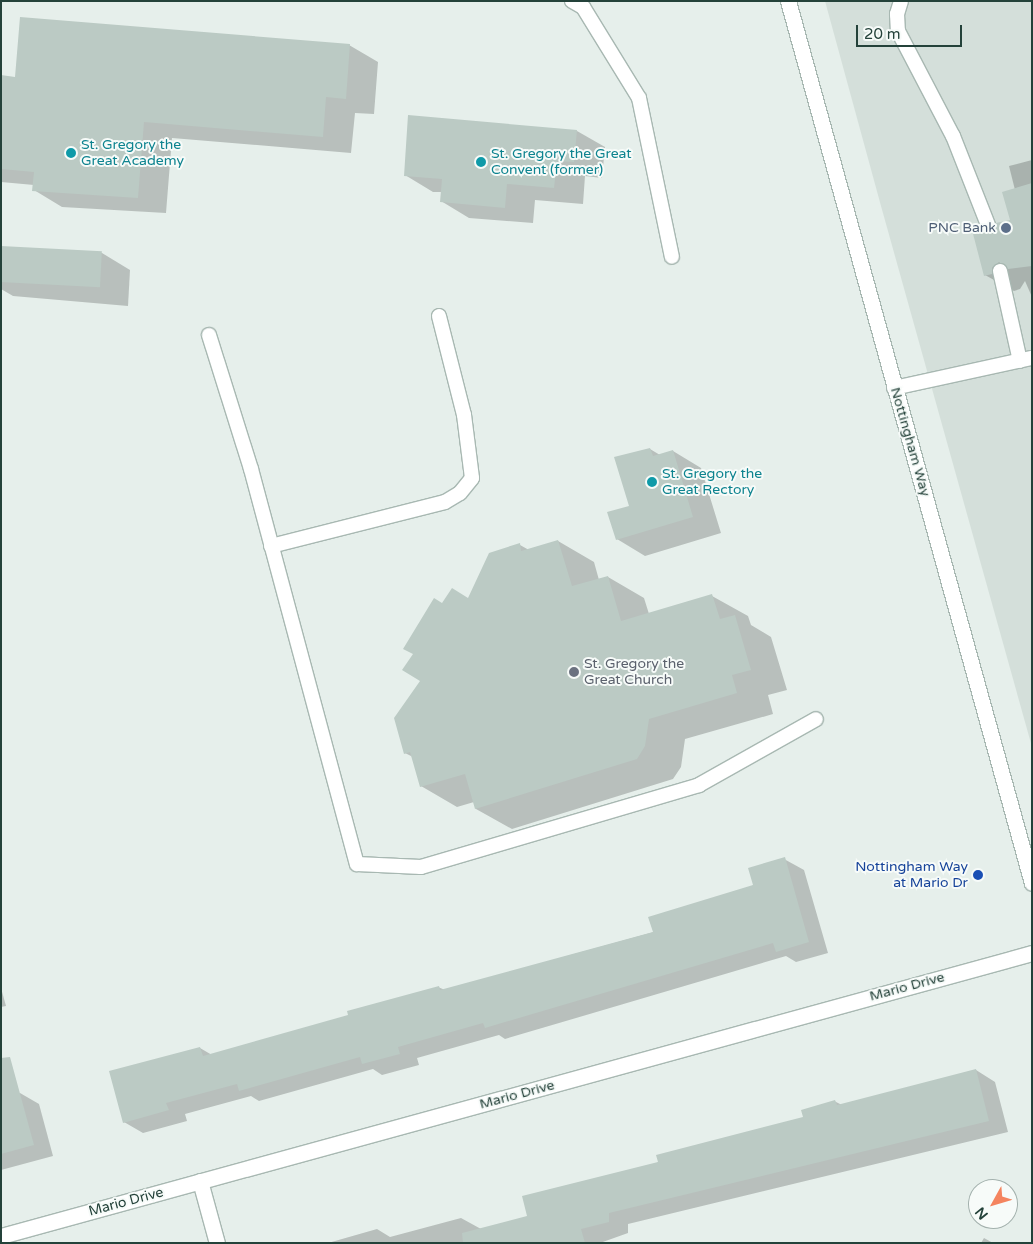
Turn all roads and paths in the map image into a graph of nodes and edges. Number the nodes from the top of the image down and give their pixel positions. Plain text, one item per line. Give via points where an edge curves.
1 (572, 1) edge
2 (788, 1) edge
3 (901, 1) edge
4 (988, 226) dead end
5 (672, 257) dead end
6 (1000, 271) dead end
7 (439, 316) dead end
8 (209, 334) dead end
9 (1026, 359) edge
10 (894, 388) junction
11 (271, 546) junction
12 (816, 719) dead end
13 (1032, 883) edge
14 (1032, 953) edge
15 (200, 1181) junction
16 (1, 1236) edge
17 (217, 1243) edge

1 - 5 lane via 583,7 639,98
2 - 10 street, Nottingham Way
3 - 4 lane via 896,14 898,31 952,136
6 - 9 lane
7 - 11 lane via 464,415 472,478 460,493 442,503
8 - 11 lane
9 - 10 lane
10 - 13 street, Nottingham Way
11 - 12 lane via 357,864 421,867 699,785
14 - 15 street, Mario Drive
15 - 16 street, Mario Drive
15 - 17 street

